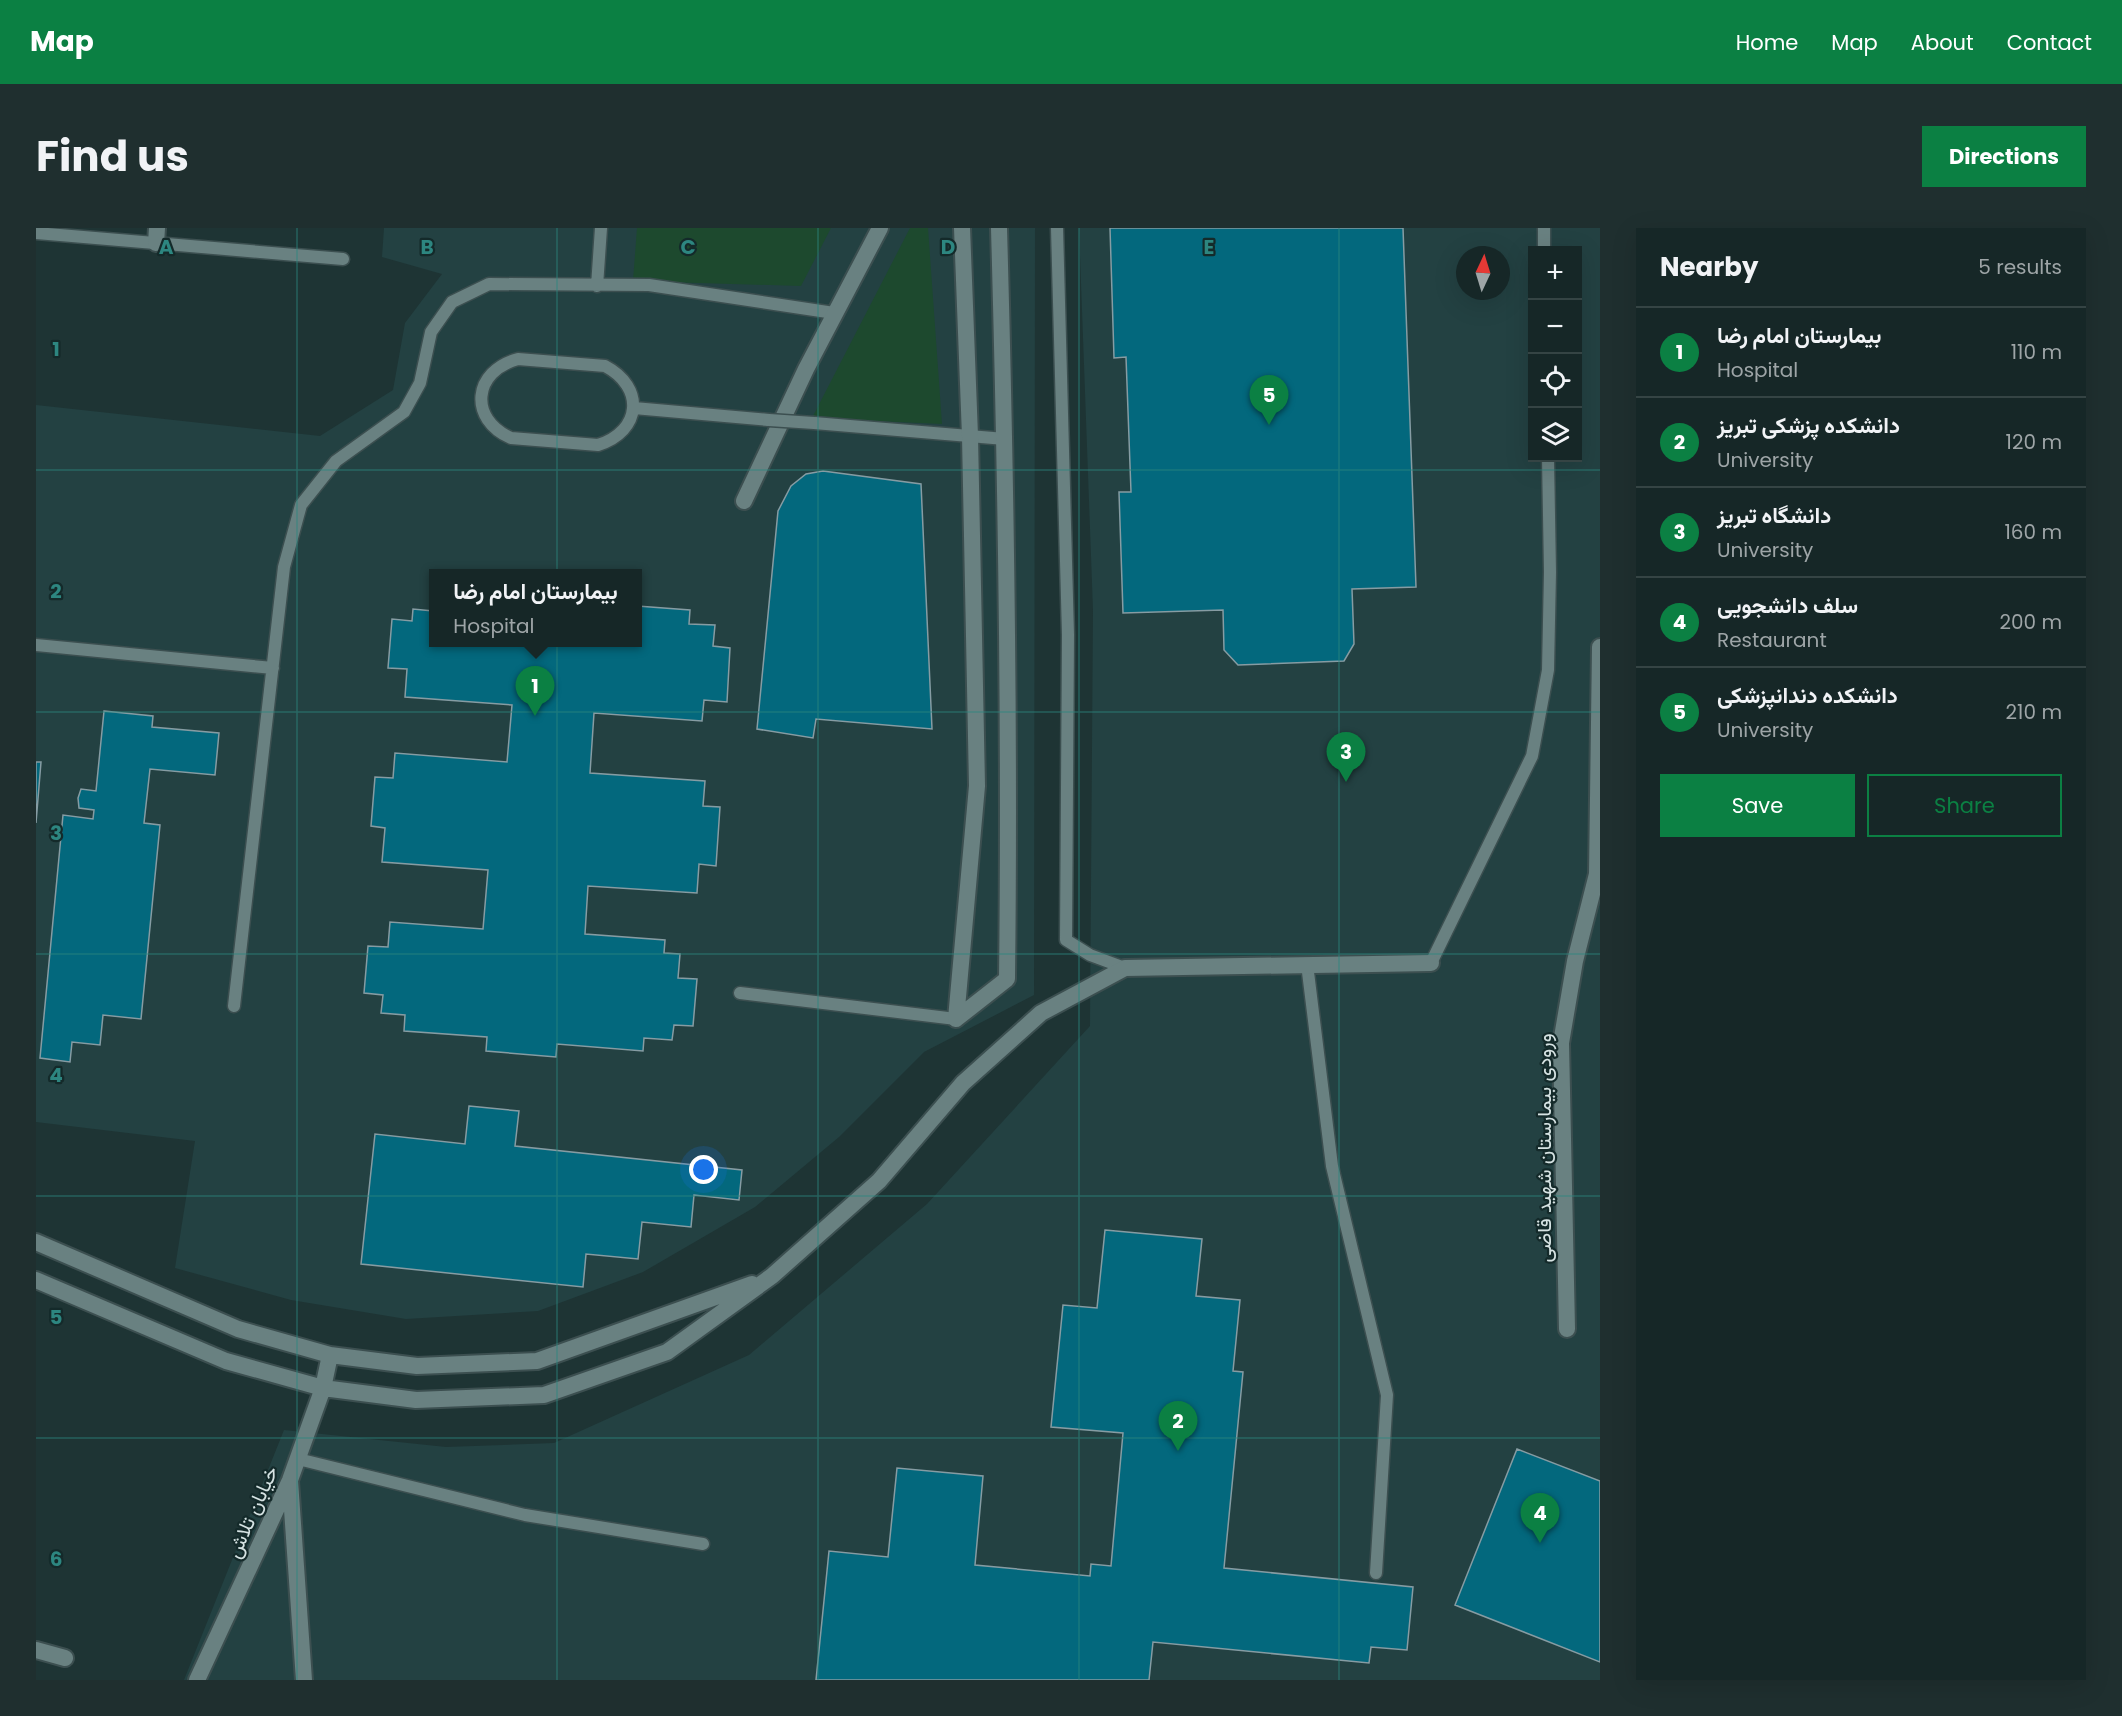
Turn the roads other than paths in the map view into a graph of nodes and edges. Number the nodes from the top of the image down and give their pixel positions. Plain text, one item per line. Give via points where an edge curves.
1 (601, 228) edge
2 (880, 228) edge
3 (962, 228) edge
4 (999, 228) edge
5 (1057, 228) edge
6 (1544, 228) edge
7 (36, 233) edge
8 (156, 235) edge
9 (1544, 246) edge
10 (342, 259) dead end
11 (597, 286) junction
12 (834, 313) junction
13 (634, 408) junction
14 (970, 436) junction
15 (1005, 439) junction
16 (1548, 462) edge
17 (744, 501) dead end
18 (36, 645) edge
19 (1600, 647) edge
20 (273, 668) junction
21 (1431, 963) joint
22 (1307, 964) junction
23 (1125, 968) junction
24 (740, 993) dead end
25 (234, 1006) dead end
26 (956, 1019) junction
27 (36, 1242) edge
28 (772, 1276) junction
29 (36, 1280) edge
30 (1568, 1329) dead end
31 (330, 1355) junction
32 (323, 1388) junction
33 (298, 1459) junction
34 (290, 1480) junction
35 (703, 1545) dead end
36 (1376, 1573) dead end
37 (36, 1650) edge
38 (65, 1658) dead end
39 (197, 1680) edge
40 (304, 1680) edge

1 - 11 lane
2 - 12 street
3 - 14 street
4 - 15 street
5 - 23 lane via 1068,635 1066,940 1090,955
6 - 9 lane
7 - 8 lane
8 - 10 lane
11 - 12 lane via 649,285
11 - 20 lane via 489,284 452,302 431,332 420,383 404,412 336,461 301,505 284,567
12 - 17 street
13 - 13 lane via 627,382 605,366 518,359 495,368 482,389 481,402 487,420 511,438 598,445 622,433
13 - 14 lane, bridge
14 - 15 lane
14 - 26 street via 977,786
15 - 26 street via 1007,979
16 - 21 lane via 1548,670 1532,756
18 - 20 lane
19 - 30 street, ورودی بیمارستان شهید قاضی via 1597,874 1575,961 1561,1043
20 - 25 lane
21 - 22 street
22 - 23 street
22 - 36 lane via 1332,1166 1387,1395
23 - 28 street via 1041,1013 963,1083 879,1181
24 - 26 lane
27 - 31 street via 238,1329
28 - 31 street via 537,1361 417,1366
28 - 32 street via 668,1352 544,1395 416,1400
29 - 32 street via 226,1361
31 - 32 street, خیابان تلاش
32 - 33 street, خیابان تلاش
33 - 34 street, خیابان تلاش
33 - 35 lane via 525,1515
34 - 39 street, خیابان تلاش
34 - 40 street
37 - 38 street

